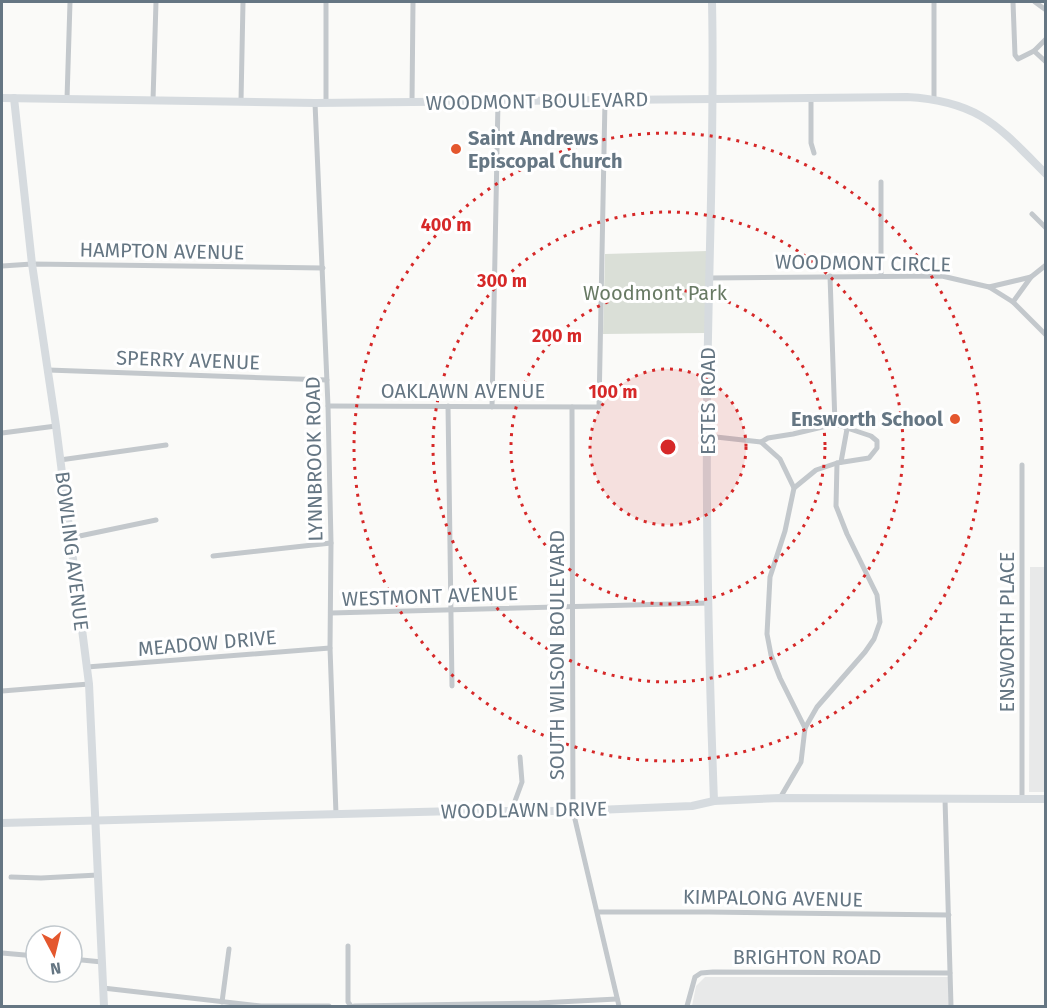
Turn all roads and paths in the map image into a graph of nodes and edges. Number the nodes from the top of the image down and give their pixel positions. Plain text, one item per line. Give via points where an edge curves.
1 (70, 2) edge
2 (156, 2) edge
3 (243, 2) edge
4 (326, 2) edge
5 (413, 2) edge
6 (712, 2) edge
7 (934, 2) edge
8 (1013, 2) edge
9 (1035, 2) edge
10 (1046, 10) edge
11 (1046, 39) edge
12 (1034, 51) junction
13 (1046, 62) edge
14 (2, 98) edge
15 (14, 98) junction
16 (67, 99) junction
17 (811, 99) junction
18 (934, 99) junction
19 (153, 100) junction
20 (605, 100) junction
21 (714, 100) junction
22 (241, 101) junction
23 (498, 101) junction
24 (315, 102) junction
25 (326, 102) junction
26 (412, 102) junction
27 (814, 153) dead end
28 (1046, 174) edge
29 (881, 182) dead end
30 (1032, 214) dead end
31 (1046, 228) edge
32 (32, 264) junction
33 (2, 266) edge
34 (1046, 266) edge
35 (323, 268) junction
36 (830, 276) junction
37 (881, 276) junction
38 (1031, 277) junction
39 (709, 278) junction
40 (989, 287) junction
41 (1013, 302) junction
42 (1046, 335) edge
43 (48, 370) junction
44 (327, 380) junction
45 (328, 406) junction
46 (448, 406) junction
47 (492, 406) junction
48 (572, 407) junction
49 (835, 424) junction
50 (56, 426) junction
51 (847, 429) junction
52 (2, 434) edge
53 (707, 436) junction
54 (761, 442) junction
55 (166, 445) dead end
56 (60, 460) junction
57 (839, 463) junction
58 (1022, 465) dead end
59 (794, 488) junction
60 (156, 520) dead end
61 (70, 538) junction
62 (331, 543) junction
63 (213, 556) dead end
64 (709, 603) junction
65 (572, 607) junction
66 (451, 610) junction
67 (330, 613) junction
68 (330, 648) junction
69 (87, 668) junction
70 (89, 684) junction
71 (452, 686) dead end
72 (2, 691) edge
73 (805, 728) junction
74 (520, 757) dead end
75 (780, 798) junction
76 (945, 799) junction
77 (1022, 799) junction
78 (1046, 799) edge
79 (714, 801) junction
80 (514, 811) junction
81 (573, 811) junction
82 (336, 814) junction
83 (96, 821) junction
84 (2, 823) edge
85 (98, 875) junction
86 (10, 877) dead end
87 (598, 912) junction
88 (949, 915) junction
89 (348, 946) dead end
90 (228, 949) dead end
91 (2, 953) edge
92 (24, 955) edge
93 (84, 960) edge
94 (102, 962) junction
95 (950, 973) junction
96 (103, 988) junction
97 (617, 999) junction
98 (222, 1002) junction
99 (104, 1006) edge
100 (261, 1006) edge
101 (329, 1006) edge
102 (352, 1006) edge
103 (619, 1006) edge
104 (687, 1006) edge
105 (951, 1006) edge

1 - 16 street
2 - 19 street
3 - 22 street
4 - 25 street
5 - 26 street
6 - 21 street, ESTES ROAD
7 - 18 street
8 - 12 street via 1015,55 1018,59
9 - 10 street
11 - 12 street
12 - 13 street
14 - 15 main road, WOODMONT BOULEVARD
15 - 16 main road, WOODMONT BOULEVARD
15 - 32 street, BOWLING AVENUE
16 - 19 main road, WOODMONT BOULEVARD
17 - 18 main road, WOODMONT BOULEVARD
17 - 21 main road, WOODMONT BOULEVARD
17 - 27 street
18 - 28 main road, WOODMONT BOULEVARD via 965,108 991,122
19 - 22 main road, WOODMONT BOULEVARD
20 - 21 main road, WOODMONT BOULEVARD
20 - 23 main road, WOODMONT BOULEVARD
20 - 48 street, OAKLAWN AVENUE via 599,407
21 - 39 street, ESTES ROAD
22 - 24 main road, WOODMONT BOULEVARD
23 - 26 main road, WOODMONT BOULEVARD
23 - 47 street
24 - 25 main road, WOODMONT BOULEVARD
24 - 35 street, LYNNBROOK ROAD
25 - 26 main road, WOODMONT BOULEVARD
29 - 37 street
30 - 31 street
32 - 33 street, HAMPTON AVENUE
32 - 35 street, HAMPTON AVENUE
32 - 43 street, BOWLING AVENUE
34 - 38 street, WOODMONT CIRCLE
35 - 44 street, LYNNBROOK ROAD
36 - 37 street, WOODMONT CIRCLE
36 - 39 street, WOODMONT CIRCLE
36 - 49 street
37 - 40 street, WOODMONT CIRCLE via 942,276
38 - 40 street, WOODMONT CIRCLE
38 - 41 street
39 - 53 street, ESTES ROAD
40 - 41 street
41 - 42 street
43 - 44 street, SPERRY AVENUE
43 - 50 street, BOWLING AVENUE
44 - 45 street, LYNNBROOK ROAD
45 - 46 street, OAKLAWN AVENUE
45 - 62 street, LYNNBROOK ROAD
46 - 47 street, OAKLAWN AVENUE
46 - 66 street
47 - 48 street, OAKLAWN AVENUE
48 - 65 street, SOUTH WILSON BOULEVARD
49 - 51 street
49 - 54 street
50 - 52 street
50 - 56 street, BOWLING AVENUE
51 - 57 street
51 - 57 street via 871,436 877,441 877,448 869,458
53 - 54 street
53 - 64 street, ESTES ROAD
54 - 59 street via 780,459
55 - 56 street
56 - 61 street, BOWLING AVENUE
57 - 59 street via 816,470
57 - 73 street via 836,506 877,595 880,622 865,652 817,707
58 - 77 street, ENSWORTH PLACE
59 - 73 street via 770,577 767,634 777,670
60 - 61 street
61 - 69 street, BOWLING AVENUE
62 - 63 street
62 - 67 street, LYNNBROOK ROAD
64 - 65 street, WESTMONT AVENUE
64 - 79 street, ESTES ROAD
65 - 66 street, WESTMONT AVENUE
65 - 81 street, SOUTH WILSON BOULEVARD
66 - 67 street, WESTMONT AVENUE
66 - 71 street
67 - 68 street, LYNNBROOK ROAD
68 - 69 street, MEADOW DRIVE
68 - 82 street, LYNNBROOK ROAD
69 - 70 street, BOWLING AVENUE
70 - 72 street
70 - 83 street, BOWLING AVENUE
73 - 75 street via 801,762
74 - 80 street via 522,782
75 - 76 street, WOODLAWN DRIVE
75 - 79 street, WOODLAWN DRIVE
76 - 77 street, WOODLAWN DRIVE
76 - 88 street
77 - 78 street, WOODLAWN DRIVE
79 - 81 street, WOODLAWN DRIVE via 692,806
80 - 81 street, WOODLAWN DRIVE
80 - 82 street, WOODLAWN DRIVE
81 - 87 street, SOUTH WILSON BOULEVARD
82 - 83 street, WOODLAWN DRIVE
83 - 84 street, WOODLAWN DRIVE
83 - 85 street, BOWLING AVENUE
85 - 86 street
85 - 94 street, BOWLING AVENUE
87 - 88 street, KIMPALONG AVENUE
87 - 97 street, SOUTH WILSON BOULEVARD
88 - 95 street
89 - 102 street via 348,1002
90 - 98 street
91 - 92 street
93 - 94 street
94 - 96 street, BOWLING AVENUE
95 - 104 street, BRIGHTON ROAD via 701,973 695,977
95 - 105 street
96 - 98 street
96 - 99 street, BOWLING AVENUE
97 - 102 street
97 - 103 street, SOUTH WILSON BOULEVARD
98 - 100 street
100 - 101 street

